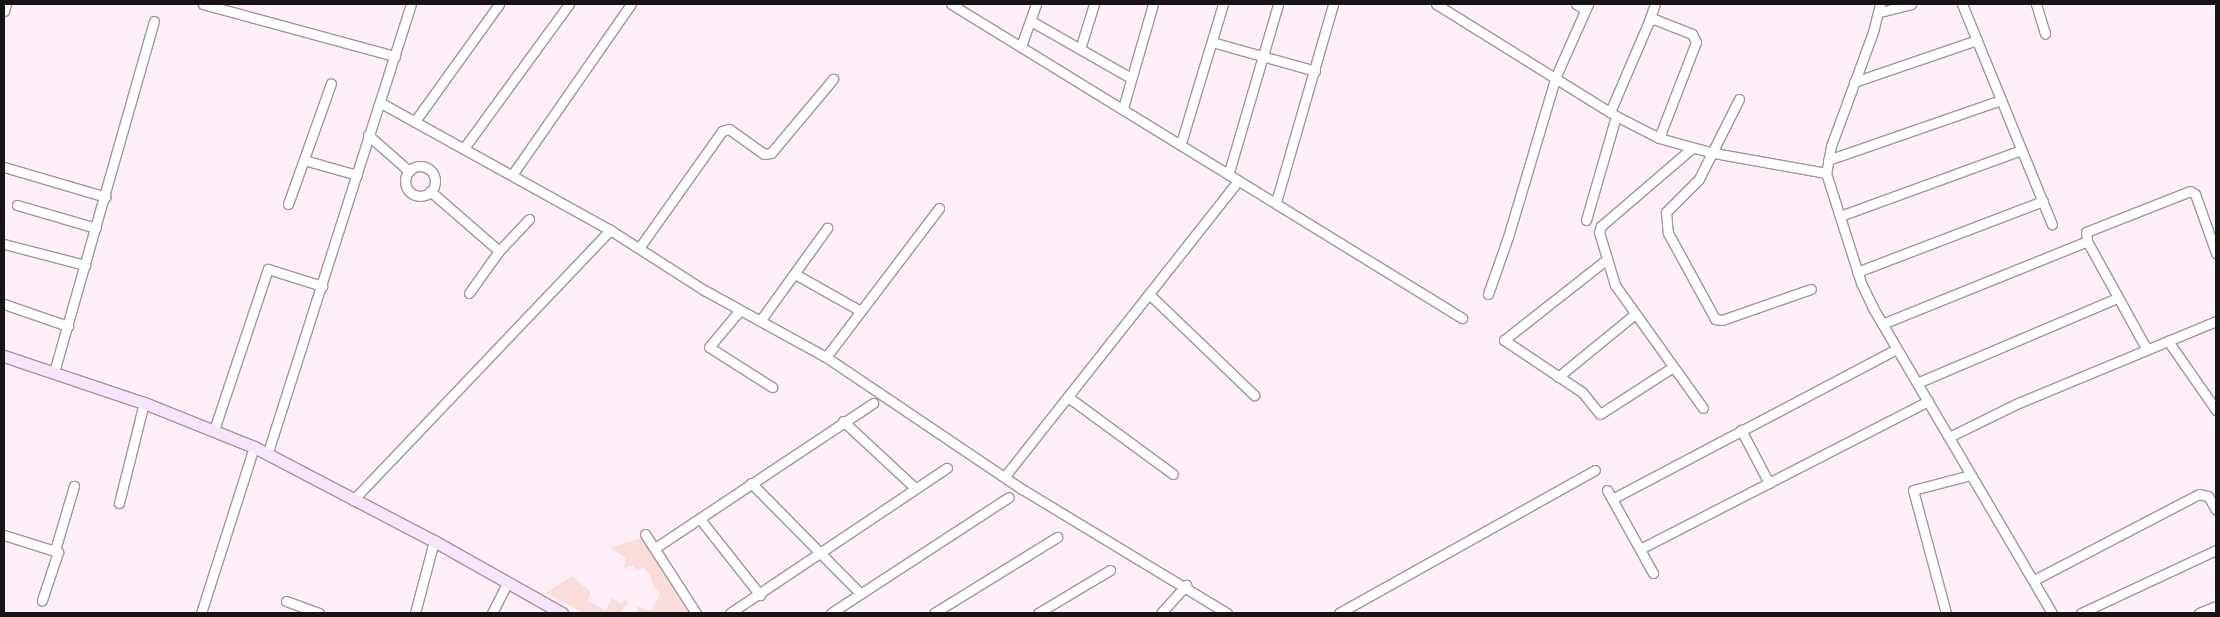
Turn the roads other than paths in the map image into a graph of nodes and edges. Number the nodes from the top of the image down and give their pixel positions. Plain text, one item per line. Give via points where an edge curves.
1 (6, 4) edge
2 (203, 4) edge
3 (411, 4) edge
4 (499, 4) edge
5 (569, 4) edge
6 (632, 4) edge
7 (951, 4) edge
8 (1036, 4) edge
9 (1094, 4) edge
10 (1153, 4) edge
11 (1223, 4) edge
12 (1278, 4) edge
13 (1333, 4) edge
14 (1436, 4) edge
15 (1576, 4) edge
16 (1655, 4) edge
17 (1911, 4) edge
18 (1962, 4) edge
19 (2036, 4) edge
20 (1587, 6) edge
21 (1880, 8) edge
22 (4, 11) edge
23 (154, 21) dead end
24 (1031, 21) junction
25 (1649, 21) junction
26 (2045, 34) dead end
27 (1977, 40) junction
28 (1212, 42) junction
29 (1021, 46) junction
30 (1080, 49) junction
31 (395, 56) junction
32 (1264, 56) junction
33 (1315, 72) junction
34 (1556, 76) junction
35 (1131, 78) junction
36 (833, 79) dead end
37 (1854, 82) junction
38 (331, 83) dead end
39 (1739, 98) dead end
40 (2001, 100) junction
41 (380, 103) junction
42 (1122, 108) junction
43 (1613, 114) junction
44 (415, 121) junction
45 (368, 135) junction
46 (1659, 138) junction
47 (1181, 143) junction
48 (464, 148) junction
49 (1692, 148) junction
50 (2021, 150) junction
51 (1714, 153) junction
52 (304, 160) junction
53 (1828, 160) junction
54 (4, 167) edge
55 (409, 171) junction
56 (1229, 172) junction
57 (1826, 173) junction
58 (357, 175) junction
59 (512, 175) junction
60 (1234, 186) dead end
61 (430, 191) junction
62 (106, 197) junction
63 (2043, 201) junction
64 (1276, 202) junction
65 (288, 204) dead end
66 (17, 205) dead end
67 (939, 208) dead end
68 (1840, 216) junction
69 (529, 220) dead end
70 (1586, 220) dead end
71 (2052, 224) dead end
72 (96, 228) junction
73 (826, 228) dead end
74 (610, 230) junction
75 (2087, 241) junction
76 (4, 244) edge
77 (639, 248) junction
78 (499, 251) junction
79 (2216, 253) edge
80 (1607, 259) junction
81 (85, 265) junction
82 (1857, 272) junction
83 (795, 274) junction
84 (322, 286) junction
85 (1811, 288) dead end
86 (469, 293) dead end
87 (1149, 294) junction
88 (1488, 294) dead end
89 (2117, 298) junction
90 (4, 304) edge
91 (740, 310) junction
92 (859, 310) junction
93 (1635, 314) junction
94 (1462, 318) dead end
95 (760, 321) junction
96 (2216, 322) edge
97 (1882, 324) junction
98 (68, 326) junction
99 (2168, 341) junction
100 (2146, 348) junction
101 (1896, 349) junction
102 (4, 356) edge
103 (826, 357) junction
104 (1673, 367) junction
105 (54, 372) junction
106 (1558, 377) junction
107 (1917, 383) junction
108 (772, 386) dead end
109 (1254, 395) dead end
110 (1068, 397) junction
111 (1928, 401) junction
112 (144, 403) junction
113 (873, 403) dead end
114 (1703, 408) dead end
115 (2216, 410) edge
116 (844, 420) junction
117 (214, 430) junction
118 (1741, 430) junction
119 (1950, 437) junction
120 (254, 447) junction
121 (267, 455) junction
122 (947, 468) dead end
123 (1594, 470) dead end
124 (1173, 474) dead end
125 (1970, 475) junction
126 (1005, 476) junction
127 (751, 483) junction
128 (1769, 483) junction
129 (74, 486) dead end
130 (915, 488) junction
131 (1607, 490) dead end
132 (1009, 496) dead end
133 (1612, 498) junction
134 (353, 500) junction
135 (119, 503) dead end
136 (2216, 510) edge
137 (700, 519) junction
138 (645, 534) dead end
139 (4, 535) edge
140 (1057, 537) dead end
141 (434, 541) junction
142 (655, 548) junction
143 (1640, 549) junction
144 (55, 550) junction
145 (2216, 550) edge
146 (823, 554) junction
147 (1110, 570) dead end
148 (1653, 573) dead end
149 (2034, 580) junction
150 (507, 583) junction
151 (1186, 585) junction
152 (860, 593) junction
153 (760, 595) junction
154 (42, 600) dead end
155 (286, 601) dead end
156 (2216, 606) edge
157 (201, 613) edge
158 (319, 613) edge
159 (415, 613) edge
160 (492, 613) edge
161 (562, 613) edge
162 (696, 613) edge
163 (730, 613) edge
164 (831, 613) edge
165 (934, 613) edge
166 (1038, 613) edge
167 (1161, 613) edge
168 (1227, 613) edge
169 (1338, 613) edge
170 (1946, 613) edge
171 (2052, 613) edge
172 (2081, 613) edge
173 (2199, 613) edge

1 - 22 street
2 - 31 street
3 - 31 street
4 - 44 street
5 - 48 street
6 - 59 street
7 - 29 street
8 - 24 street
9 - 30 street
10 - 35 street
11 - 28 street
12 - 32 street
13 - 33 street
14 - 34 street
15 - 20 street
16 - 25 street
17 - 21 street
18 - 27 street
19 - 26 street
20 - 34 street
21 - 37 street
23 - 62 street
24 - 29 street
24 - 30 street
25 - 43 street
25 - 46 street via 1654,18 1696,38
27 - 37 street
27 - 40 street
28 - 32 street
28 - 47 street
29 - 42 street
30 - 35 street
31 - 41 street
32 - 33 street
32 - 56 street
33 - 64 street
34 - 43 street
34 - 88 street
35 - 42 street
36 - 77 street via 772,153 764,154 729,129 722,131
37 - 53 street
38 - 52 street
39 - 51 street
40 - 50 street
40 - 53 street
41 - 44 street
41 - 45 street
42 - 47 street
43 - 46 street
43 - 70 street
44 - 48 street
45 - 55 street
45 - 58 street
46 - 49 street
47 - 56 street
48 - 59 street
49 - 51 street
49 - 80 street via 1601,226 1599,232
50 - 63 street
50 - 68 street
51 - 57 street
51 - 85 street via 1699,178 1666,212 1664,219 1709,314 1722,320
52 - 58 street
52 - 65 street
53 - 57 street
54 - 62 street
55 - 61 street via 420,166 428,169 434,180
55 - 61 street via 405,178 408,190 419,196
56 - 64 street
57 - 68 street
58 - 84 street
59 - 74 street
60 - 87 street
61 - 78 street
62 - 72 street
63 - 71 street
63 - 82 street
64 - 94 street
66 - 72 street
67 - 92 street
68 - 82 street
69 - 78 street
72 - 81 street
73 - 83 street
74 - 77 street
74 - 134 street
75 - 79 street via 2084,236 2088,229 2190,191 2195,194
75 - 89 street
75 - 97 street
76 - 81 street
77 - 91 street
78 - 86 street
80 - 93 street via 1614,285
80 - 106 street via 1504,340
81 - 98 street
82 - 97 street
83 - 92 street
83 - 95 street
84 - 117 street via 268,269
84 - 121 street
87 - 109 street
87 - 110 street
89 - 100 street
89 - 107 street
90 - 98 street
91 - 95 street
91 - 108 street via 709,347
92 - 103 street
93 - 104 street
93 - 106 street
95 - 103 street
96 - 99 street
97 - 101 street
98 - 105 street
99 - 100 street
99 - 115 street
100 - 119 street via 2016,404
101 - 107 street
101 - 118 street
102 - 105 main road
103 - 126 street
104 - 106 street via 1603,414 1582,392
104 - 114 street
105 - 112 main road
107 - 111 street
110 - 124 street
110 - 126 street
111 - 119 street
111 - 128 street
112 - 117 main road
112 - 135 street
113 - 116 street
116 - 127 street
116 - 130 street
117 - 120 main road
118 - 128 street
118 - 133 street
119 - 125 street
120 - 121 main road
120 - 157 street
121 - 134 main road
122 - 130 street
123 - 169 street
125 - 149 street
125 - 170 street via 1913,490
126 - 151 street via 1091,532
127 - 137 street
127 - 146 street
128 - 143 street
129 - 144 street
130 - 146 street
131 - 133 street
132 - 152 street
133 - 143 street
134 - 141 main road
136 - 149 street via 2208,496 2198,494
137 - 142 street
137 - 153 street
138 - 142 street
139 - 144 street
140 - 165 street
141 - 150 main road
141 - 159 street
142 - 162 street
143 - 148 street
144 - 154 street via 58,556
145 - 172 street
146 - 152 street
146 - 153 street
147 - 166 street
149 - 171 street
150 - 160 street
150 - 161 main road
151 - 167 street
151 - 168 street
152 - 164 street
153 - 163 street
155 - 158 street
156 - 173 street

